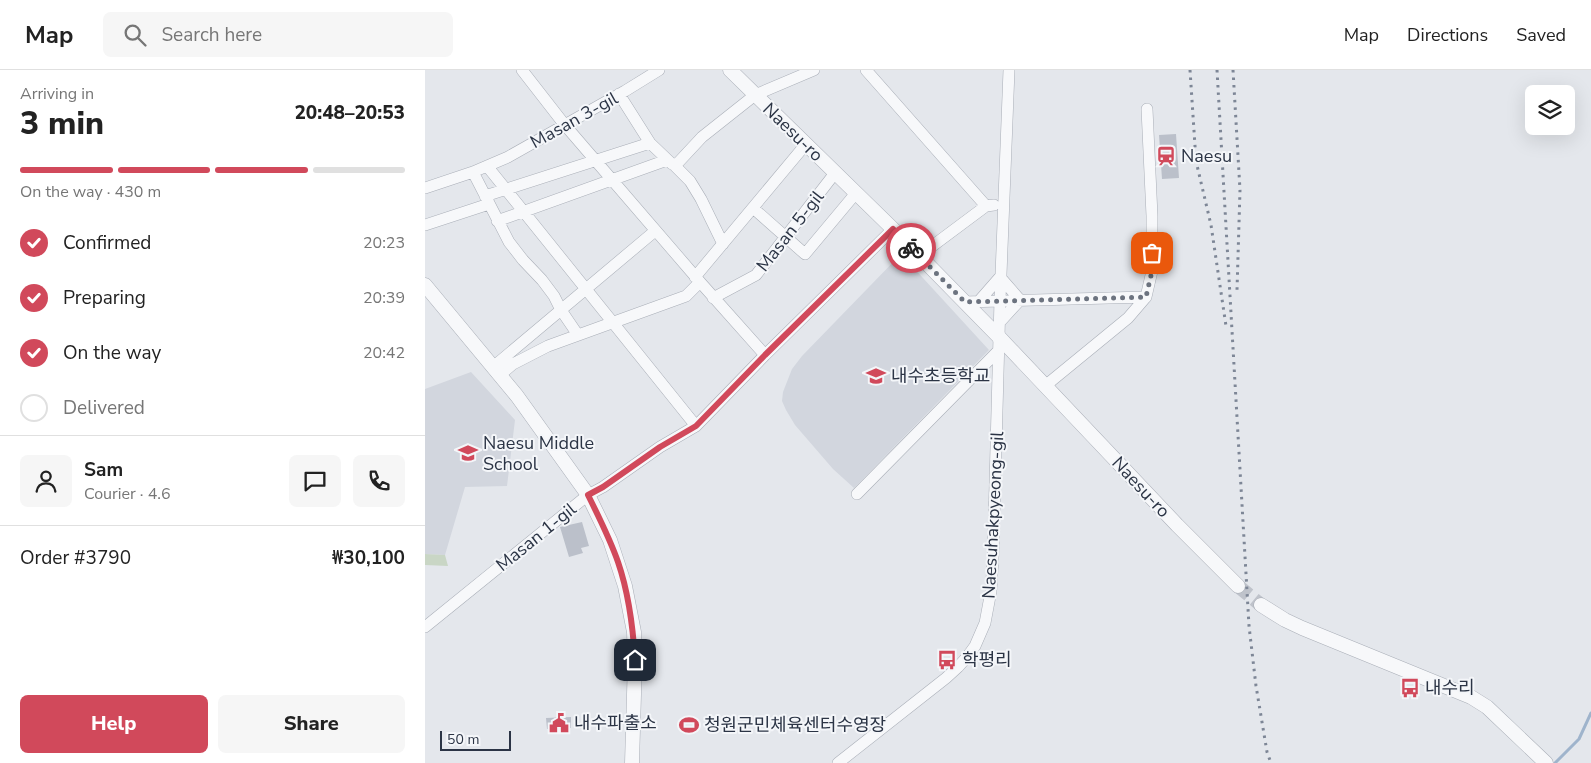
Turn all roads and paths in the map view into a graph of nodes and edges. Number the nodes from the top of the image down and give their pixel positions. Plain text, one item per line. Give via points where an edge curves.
1 (522, 70) edge
2 (659, 70) edge
3 (730, 70) edge
4 (814, 70) edge
5 (866, 70) edge
6 (1009, 70) edge
7 (619, 94) junction
8 (755, 95) junction
9 (1147, 109) dead end
10 (564, 124) junction
11 (650, 142) junction
12 (806, 144) junction
13 (594, 160) junction
14 (671, 163) junction
15 (487, 166) junction
16 (473, 172) junction
17 (835, 173) junction
18 (612, 180) junction
19 (425, 188) edge
20 (505, 189) junction
21 (856, 194) junction
22 (487, 200) junction
23 (1003, 203) junction
24 (986, 206) junction
25 (753, 208) junction
26 (523, 212) junction
27 (497, 221) junction
28 (425, 225) edge
29 (893, 229) junction
30 (655, 231) junction
31 (785, 236) junction
32 (723, 244) junction
33 (919, 256) junction
34 (1001, 277) junction
35 (697, 280) junction
36 (425, 285) edge
37 (586, 290) junction
38 (1146, 297) junction
39 (713, 298) junction
40 (1000, 300) junction
41 (1020, 300) junction
42 (979, 301) junction
43 (965, 302) junction
44 (561, 310) junction
45 (613, 322) junction
46 (578, 335) junction
47 (999, 337) junction
48 (765, 355) junction
49 (497, 371) junction
50 (1045, 386) junction
51 (696, 426) junction
52 (857, 494) dead end
53 (588, 495) junction
54 (1238, 586) tunnel mouth
55 (1261, 605) tunnel mouth
56 (425, 627) edge
57 (632, 763) edge
58 (838, 763) edge
59 (1546, 763) edge

1 - 10 street
2 - 7 street, Masan 3-gil
3 - 8 street, Naesu-ro
4 - 8 street
5 - 24 street
6 - 23 street, Naesuhakpyeong-gil
7 - 10 street, Masan 3-gil
7 - 11 street
8 - 12 street, Naesu-ro
8 - 14 street
9 - 38 street via 1152,271
10 - 13 street
10 - 15 street, Masan 3-gil
11 - 13 street
11 - 14 street
12 - 17 street, Naesu-ro
12 - 25 street
13 - 18 street
13 - 20 street
14 - 18 street
14 - 32 street via 690,180
15 - 16 street, Masan 3-gil
15 - 20 street
16 - 19 street, Masan 3-gil
16 - 22 street
17 - 21 street, Naesu-ro
17 - 31 street, Masan 5-gil
18 - 26 street
18 - 30 street
20 - 22 street
20 - 26 street
21 - 29 street, Naesu-ro
21 - 31 street via 805,254
22 - 27 street
22 - 28 street
23 - 24 street
23 - 34 street, Naesuhakpyeong-gil
24 - 33 street
25 - 31 street
25 - 32 street
26 - 27 street
26 - 37 street
27 - 44 street
29 - 33 street, Naesu-ro
29 - 48 street, Masan 1-gil
30 - 35 street
30 - 37 street
31 - 39 street, Masan 5-gil via 755,275
32 - 35 street
33 - 43 street, Naesu-ro
34 - 40 street, Naesuhakpyeong-gil
34 - 41 street
34 - 42 street
35 - 39 street
35 - 45 street via 686,296
36 - 49 street
37 - 44 street
37 - 45 street
38 - 41 street
38 - 50 street via 1127,318
39 - 48 street
40 - 41 street
40 - 42 street
40 - 47 street, Naesuhakpyeong-gil
41 - 47 street
42 - 43 street
43 - 47 street, Naesu-ro
44 - 46 street
44 - 49 street
45 - 46 street
45 - 51 street
46 - 49 street
47 - 50 street, Naesu-ro
47 - 52 street
47 - 58 street, Naesuhakpyeong-gil via 993,564 985,624 975,646 959,667
48 - 51 street, Masan 1-gil
49 - 53 street
50 - 54 street, Naesu-ro
51 - 53 street, Masan 1-gil
53 - 56 street, Masan 1-gil
53 - 57 street via 618,562 630,609 635,660
55 - 59 street via 1294,624 1471,697 1494,713

